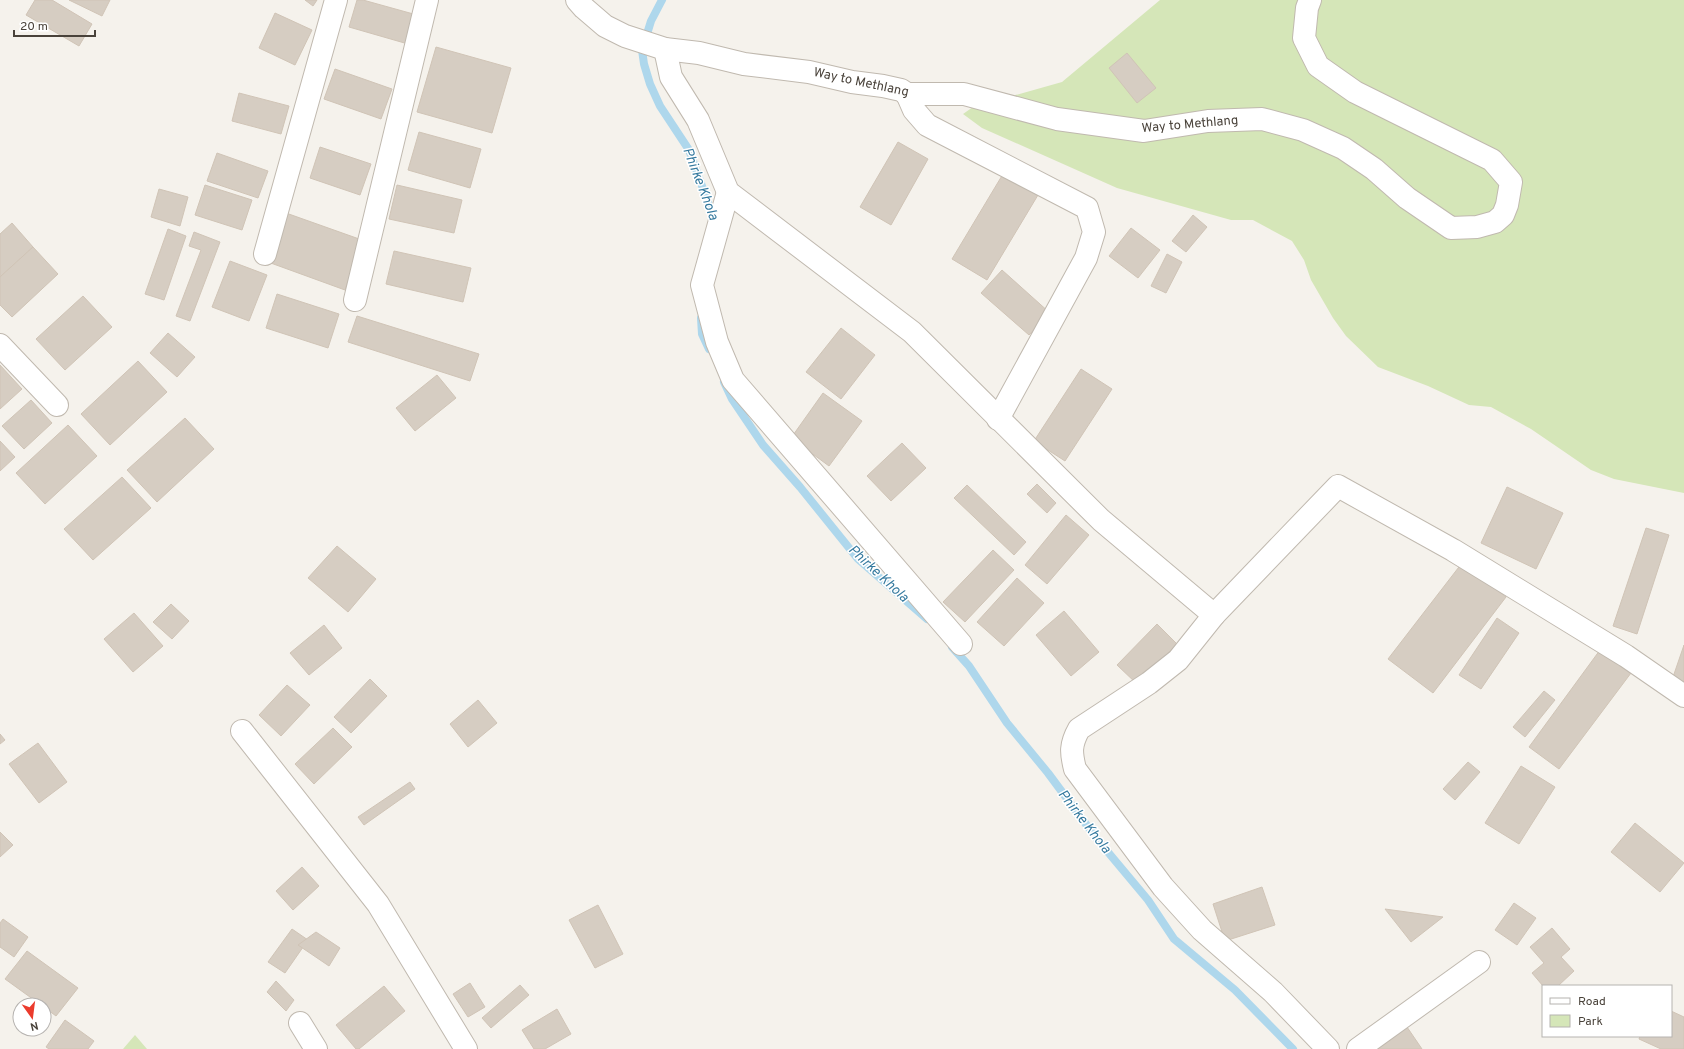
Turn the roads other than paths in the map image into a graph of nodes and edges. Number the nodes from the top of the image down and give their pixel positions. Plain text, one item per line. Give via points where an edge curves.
1 (336, 0) edge
2 (427, 0) edge
3 (577, 0) edge
4 (1310, 0) edge
5 (665, 49) junction
6 (907, 94) junction
7 (728, 192) junction
8 (265, 254) dead end
9 (355, 300) dead end
10 (0, 345) edge
11 (57, 405) dead end
12 (998, 419) junction
13 (1214, 615) junction
14 (961, 644) dead end
15 (1684, 696) edge
16 (242, 731) dead end
17 (1479, 962) dead end
18 (300, 1023) dead end
19 (316, 1049) edge
20 (466, 1049) edge
21 (1328, 1049) edge
22 (1358, 1049) edge

1 - 8 street
2 - 9 street
3 - 5 street, Way to Methlang via 605,26 625,36
4 - 6 street, Way to Methlang via 1304,38 1318,66 1356,92 1492,160 1497,165 1511,182 1503,215 1495,222 1477,227 1450,228 1343,148 1303,130 1262,119 1208,121 1144,131 1057,120 964,94
5 - 6 street, Way to Methlang via 699,53 744,64 809,72 884,86
5 - 7 street via 671,77 698,120
6 - 12 street via 914,110 927,125 1087,208 1094,232 1086,258
7 - 12 street via 912,332
7 - 14 street via 702,285 717,342 733,380
10 - 11 street
12 - 13 street via 1101,520
13 - 15 street via 1338,486 1453,550 1626,656
13 - 21 street via 1178,660 1149,683 1079,729 1072,741 1071,756 1075,769 1163,887 1202,930 1273,992
16 - 20 street via 378,904
17 - 22 street
18 - 19 street

